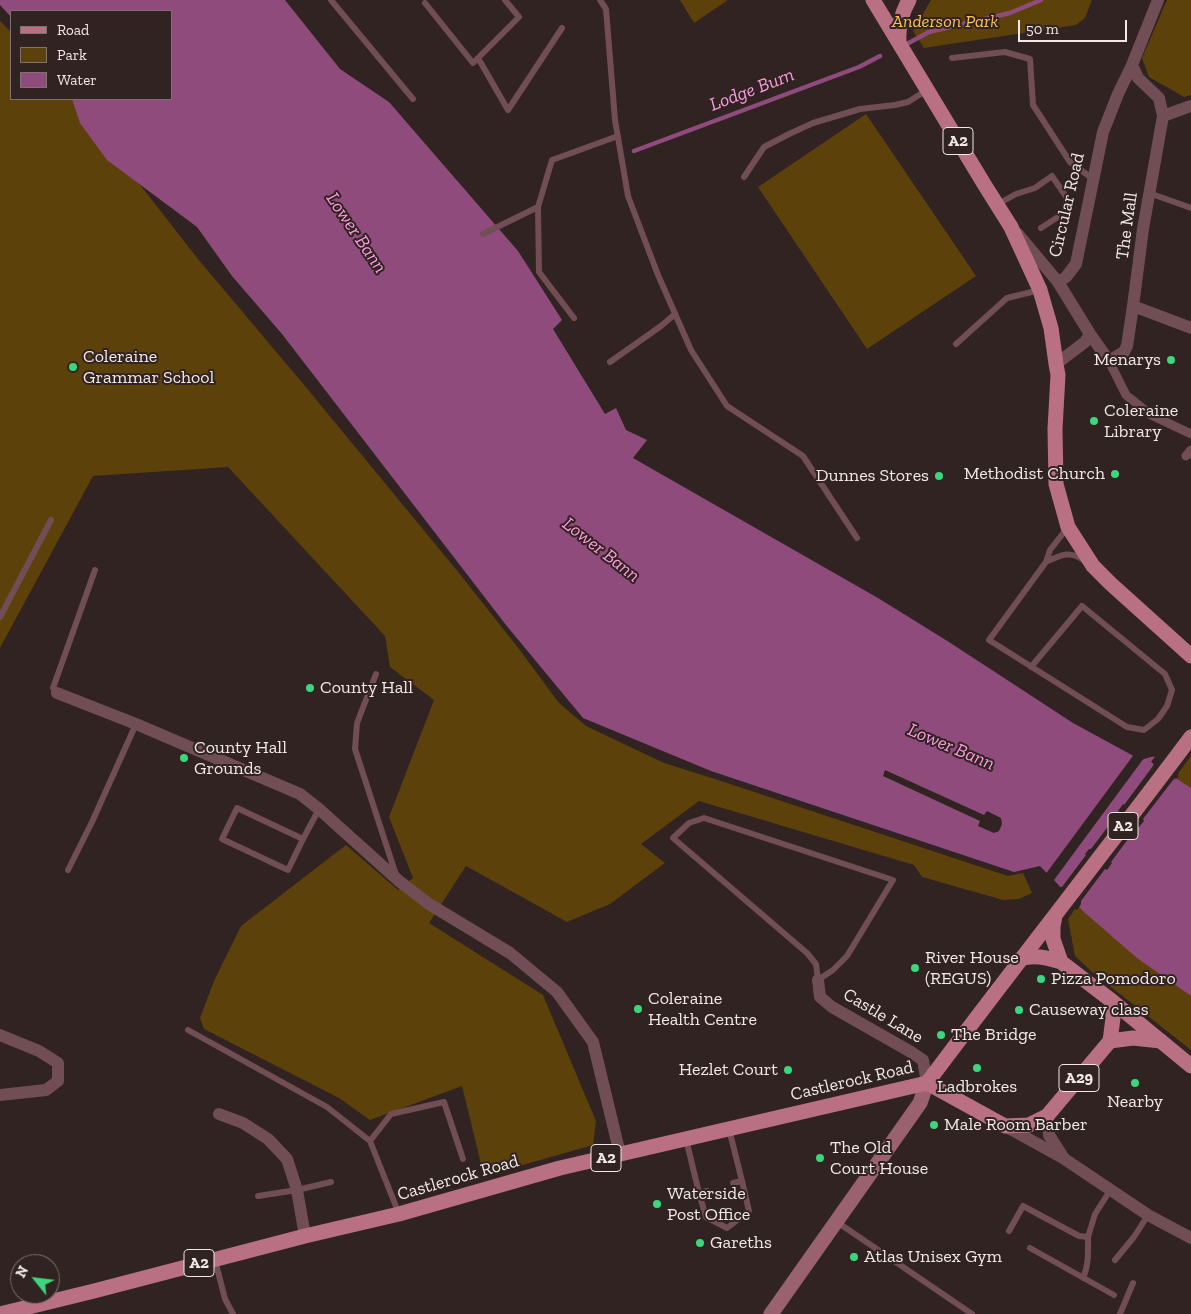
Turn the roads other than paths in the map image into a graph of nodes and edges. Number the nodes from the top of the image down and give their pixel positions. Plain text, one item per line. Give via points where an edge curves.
1 (331, 0) edge
2 (505, 0) edge
3 (600, 0) edge
4 (873, 0) edge
5 (910, 0) edge
6 (1158, 0) edge
7 (425, 3) dead end
8 (562, 28) dead end
9 (903, 49) junction
10 (478, 58) junction
11 (952, 58) dead end
12 (1132, 65) junction
13 (927, 90) junction
14 (413, 99) dead end
15 (1191, 106) edge
16 (1163, 116) junction
17 (618, 136) junction
18 (744, 177) dead end
19 (1093, 179) junction
20 (1149, 193) junction
21 (997, 205) junction
22 (538, 207) junction
23 (1191, 208) edge
24 (1011, 227) junction
25 (1041, 228) dead end
26 (483, 234) dead end
27 (1058, 282) junction
28 (1040, 290) junction
29 (1133, 306) junction
30 (675, 314) junction
31 (574, 318) dead end
32 (1191, 328) edge
33 (1090, 334) junction
34 (956, 344) dead end
35 (1109, 361) junction
36 (610, 362) dead end
37 (1056, 364) junction
38 (1191, 434) edge
39 (51, 520) dead end
40 (1068, 527) junction
41 (857, 538) dead end
42 (1046, 562) junction
43 (1094, 566) junction
44 (95, 570) dead end
45 (0, 617) edge
46 (1190, 656) edge
47 (1031, 667) junction
48 (376, 674) dead end
49 (57, 692) joint
50 (136, 724) junction
51 (1191, 737) edge
52 (319, 809) junction
53 (303, 839) junction
54 (68, 870) dead end
55 (397, 879) junction
56 (1048, 935) junction
57 (1020, 959) junction
58 (1061, 962) junction
59 (818, 980) junction
60 (1112, 1001) junction
61 (188, 1030) dead end
62 (0, 1035) edge
63 (1110, 1041) junction
64 (1161, 1041) junction
65 (1191, 1066) edge
66 (927, 1083) junction
67 (0, 1095) edge
68 (219, 1114) dead end
69 (1047, 1116) junction
70 (1005, 1126) junction
71 (729, 1129) junction
72 (686, 1139) junction
73 (370, 1141) junction
74 (620, 1154) junction
75 (1063, 1158) junction
76 (463, 1159) dead end
77 (742, 1181) junction
78 (330, 1182) dead end
79 (733, 1183) dead end
80 (1111, 1189) junction
81 (297, 1190) junction
82 (707, 1191) dead end
83 (699, 1193) junction
84 (258, 1196) dead end
85 (399, 1214) junction
86 (1148, 1214) junction
87 (838, 1222) junction
88 (1009, 1231) dead end
89 (305, 1236) junction
90 (1088, 1237) junction
91 (1191, 1238) edge
92 (1030, 1248) dead end
93 (215, 1259) junction
94 (1115, 1260) dead end
95 (1083, 1278) junction
96 (1133, 1283) dead end
97 (1114, 1295) dead end
98 (0, 1314) edge
99 (233, 1314) edge
100 (772, 1314) edge
101 (972, 1314) edge
102 (1120, 1314) edge

1 - 14 lane
2 - 10 lane via 519,17
3 - 17 lane via 606,9
4 - 9 main road, A2
5 - 9 main road via 898,29
6 - 12 street, Circular Road
7 - 10 lane via 472,63
8 - 10 lane via 508,110
9 - 13 main road, A2
11 - 19 lane via 1005,52 1030,59 1033,105 1070,162
12 - 16 street via 1138,78 1159,98
12 - 19 street, Circular Road via 1103,132
13 - 18 lane via 908,102 860,109 789,134 764,147
13 - 21 main road, A2
15 - 16 street
16 - 20 street, The Mall
17 - 22 lane via 552,160
17 - 30 lane via 628,196
19 - 27 street, Circular Road via 1076,264
20 - 23 lane
20 - 29 street, The Mall
21 - 24 main road, A2
21 - 25 lane via 1052,176 1067,198 1064,214
22 - 26 lane
22 - 31 lane via 539,272
24 - 27 street, Circular Road
24 - 28 main road, Circular Road / A2
27 - 33 street
28 - 34 lane via 1007,298
28 - 37 main road, Circular Road / A2 via 1051,328
29 - 32 street
29 - 35 street, The Mall via 1127,346 1124,352
30 - 36 lane
30 - 41 lane via 691,350 728,406 803,456
33 - 35 street
33 - 37 street via 1085,342
35 - 38 street via 1126,395 1151,415
37 - 40 main road, Circular Road / A2 via 1056,484
39 - 45 lane
40 - 42 lane via 1050,550
40 - 43 main road, Circular Road / A2
42 - 43 lane via 1070,554
42 - 47 lane via 989,640
43 - 46 main road, Circular Road / A2
44 - 49 lane via 53,688
47 - 47 lane via 1127,727 1144,730 1158,719 1172,690 1165,674 1082,606
48 - 55 lane via 357,724 355,749
49 - 50 street
50 - 52 street via 300,794
50 - 54 lane
51 - 56 main road, A2 via 1055,916
52 - 53 lane
52 - 55 street
53 - 53 lane via 288,870 222,839 237,808
55 - 74 street via 429,904 510,953 557,992 592,1042
56 - 57 main road
56 - 58 main road
57 - 58 main road via 1040,956
57 - 66 main road
58 - 60 main road
59 - 59 lane via 847,956 893,880 704,818 689,823 673,838 806,953 816,964
59 - 66 street, Castle Lane via 820,997 832,1007 923,1060
60 - 63 main road
60 - 64 main road
61 - 73 lane via 327,1107
62 - 67 street via 58,1063 58,1081 46,1090
63 - 64 main road via 1133,1038
63 - 69 main road, A29
64 - 65 main road
66 - 70 main road
66 - 71 main road, Castlerock Road / A2
66 - 87 main road via 920,1103
68 - 81 street via 243,1123 268,1139 287,1159
69 - 70 main road, A29 via 1029,1125
69 - 75 street via 1049,1136
70 - 75 street
71 - 72 main road, Castlerock Road / A2
71 - 77 lane
72 - 74 main road, Castlerock Road / A2
72 - 83 lane
73 - 76 lane via 391,1114 444,1102
73 - 85 lane
74 - 85 main road, Castlerock Road / A2
75 - 80 street
77 - 79 lane
77 - 83 lane via 749,1211 727,1228 706,1217
78 - 81 lane
80 - 86 street
80 - 90 lane via 1095,1214
81 - 84 lane
81 - 89 street
82 - 83 lane
85 - 89 main road, Castlerock Road / A2
86 - 91 street
86 - 94 lane
87 - 100 main road
87 - 101 lane
88 - 90 lane via 1023,1206 1079,1236
89 - 93 main road, Castlerock Road / A2
90 - 95 lane
92 - 95 lane
93 - 98 main road, Castlerock Road / A2
93 - 99 lane via 225,1300
95 - 97 lane
96 - 102 lane

